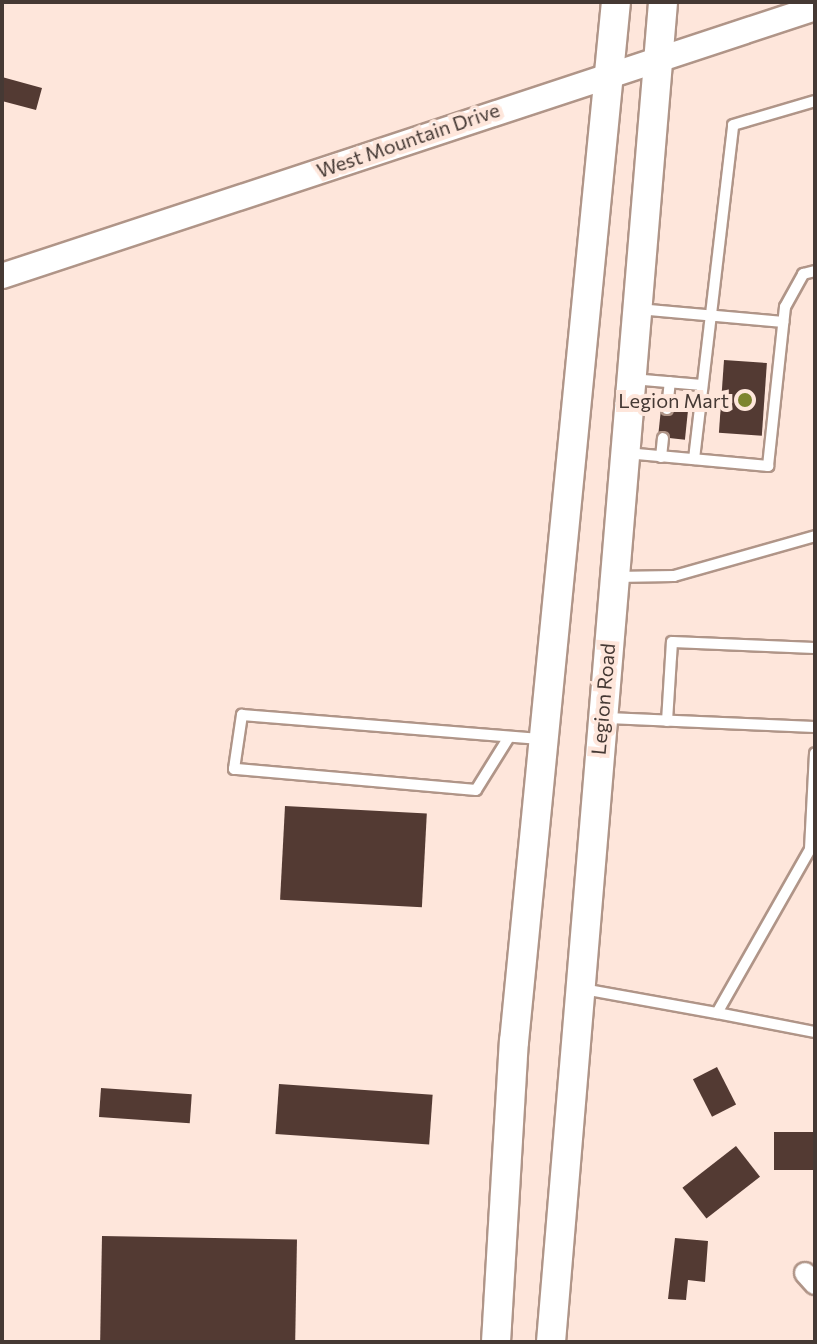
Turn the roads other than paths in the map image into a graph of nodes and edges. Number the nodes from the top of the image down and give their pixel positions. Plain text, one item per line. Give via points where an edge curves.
1 (616, 2) edge
2 (663, 2) edge
3 (815, 8) edge
4 (657, 57) junction
5 (609, 73) junction
6 (815, 101) edge
7 (815, 271) edge
8 (2, 276) edge
9 (636, 309) junction
10 (709, 316) junction
11 (783, 322) junction
12 (630, 379) junction
13 (670, 382) junction
14 (702, 385) junction
15 (667, 409) dead end
16 (663, 438) dead end
17 (624, 453) junction
18 (661, 457) junction
19 (694, 459) junction
20 (815, 536) edge
21 (613, 577) junction
22 (815, 648) edge
23 (601, 718) junction
24 (667, 721) junction
25 (815, 727) edge
26 (509, 737) junction
27 (544, 739) junction
28 (815, 753) edge
29 (579, 989) junction
30 (717, 1013) junction
31 (815, 1032) edge
32 (496, 1342) edge
33 (551, 1342) edge

1 - 5 main road
2 - 4 main road, Legion Road
3 - 4 street, West Mountain Drive
4 - 5 street, West Mountain Drive
4 - 9 main road, Legion Road
5 - 8 street, West Mountain Drive
5 - 27 main road
6 - 10 lane via 733,125
7 - 11 lane via 803,274
9 - 10 lane
9 - 12 main road, Legion Road
10 - 11 lane
10 - 14 lane
11 - 19 lane via 768,466
12 - 13 lane
12 - 17 main road, Legion Road
13 - 14 lane
13 - 15 lane
14 - 19 lane
16 - 18 lane
17 - 18 lane
17 - 21 main road, Legion Road
18 - 19 lane
20 - 21 lane via 674,576
21 - 23 main road, Legion Road
22 - 24 lane via 672,642
23 - 24 lane
23 - 29 main road, Legion Road
24 - 25 lane
26 - 26 lane via 242,715 234,769 476,790
26 - 27 lane
27 - 32 main road
28 - 30 lane via 810,849
29 - 30 lane
29 - 33 main road, Legion Road
30 - 31 lane

